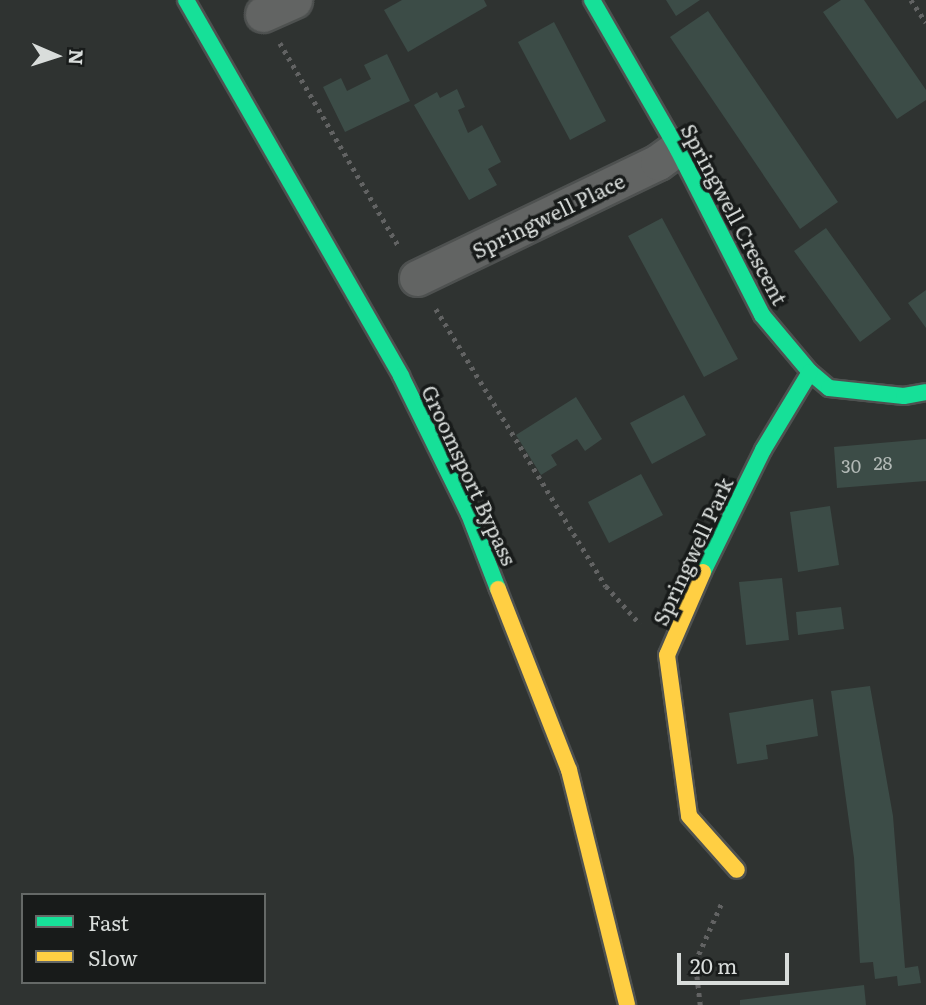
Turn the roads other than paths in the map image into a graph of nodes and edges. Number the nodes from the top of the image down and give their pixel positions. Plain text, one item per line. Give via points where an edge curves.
1 (186, 0) edge
2 (592, 0) edge
3 (677, 148) junction
4 (417, 278) road end
5 (810, 372) junction
6 (926, 392) edge
7 (737, 870) road end
8 (627, 1005) edge

1 - 8 street, Groomsport Bypass via 401,376 469,514 569,769
2 - 3 street, Springwell Crescent
3 - 4 street, Springwell Place via 658,162
3 - 5 street, Springwell Crescent via 762,315
5 - 6 street, Springwell Crescent via 829,388 904,396
5 - 7 street, Springwell Park via 763,450 667,655 689,816

